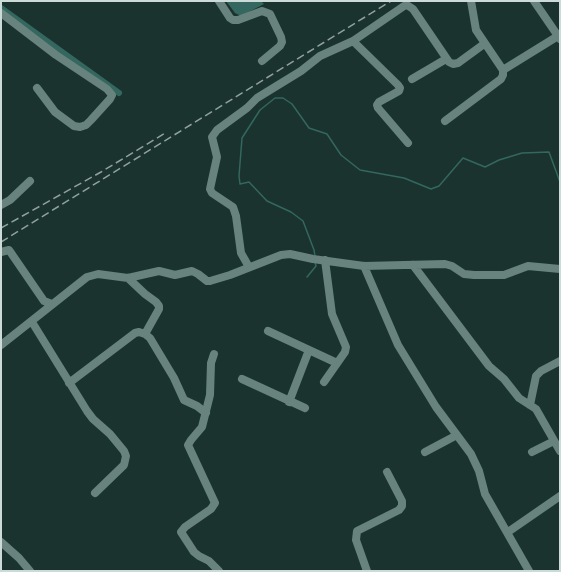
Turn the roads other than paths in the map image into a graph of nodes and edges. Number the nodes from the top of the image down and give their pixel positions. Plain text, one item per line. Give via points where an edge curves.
1 (218, 1) edge
2 (471, 1) edge
3 (534, 1) edge
4 (408, 3) edge
5 (1, 13) edge
6 (559, 38) edge
7 (353, 41) junction
8 (484, 44) junction
9 (446, 59) junction
10 (262, 62) dead end
11 (503, 70) junction
12 (412, 78) dead end
13 (37, 88) dead end
14 (445, 121) dead end
15 (408, 143) dead end
16 (30, 181) dead end
17 (1, 205) edge
18 (1, 252) edge
19 (324, 260) junction
20 (413, 265) junction
21 (364, 266) junction
22 (249, 267) junction
23 (560, 270) edge
24 (128, 278) junction
25 (52, 304) junction
26 (32, 322) junction
27 (268, 331) dead end
28 (145, 334) junction
29 (1, 345) edge
30 (309, 350) junction
31 (214, 354) dead end
32 (560, 361) edge
33 (337, 363) junction
34 (242, 379) dead end
35 (324, 382) dead end
36 (69, 383) junction
37 (289, 402) junction
38 (530, 405) junction
39 (306, 408) dead end
40 (206, 413) junction
41 (457, 435) junction
42 (554, 441) junction
43 (560, 451) edge
44 (425, 452) dead end
45 (532, 452) dead end
46 (387, 472) dead end
47 (95, 493) dead end
48 (560, 496) edge
49 (508, 532) junction
50 (1, 542) edge
51 (216, 570) edge
52 (30, 571) edge
53 (367, 571) edge
54 (530, 571) edge

1 - 10 street via 233,20 262,11 270,14 282,42
2 - 8 street via 475,26
3 - 6 street
4 - 7 street
4 - 9 street
5 - 13 street via 112,95 91,120 80,127 74,126 55,112
6 - 11 street
7 - 15 street via 400,88 379,102 378,108
7 - 22 street via 320,56 257,98 214,134 212,141 217,157 210,189 233,207 241,253
8 - 9 street via 453,64
8 - 11 street
9 - 12 street
11 - 14 street via 501,79
16 - 17 street
18 - 25 street via 9,250 44,301
19 - 21 street
19 - 22 street via 286,254
19 - 33 street via 332,314 346,347
20 - 21 street
20 - 23 street via 445,264 464,274 474,275 504,275 528,266
20 - 38 street via 489,366 504,379 519,398
21 - 41 street via 401,351
22 - 24 street via 210,281 192,271 176,275 159,271
24 - 25 street via 104,274 87,277
24 - 28 street via 159,306
25 - 26 street
26 - 29 street
26 - 36 street
27 - 30 street
28 - 36 street via 135,333
28 - 40 street via 174,378 184,400
30 - 33 street
30 - 37 street
31 - 40 street
32 - 38 street via 536,376
33 - 35 street
34 - 37 street
36 - 47 street via 93,419 110,434 126,456 124,465
37 - 39 street
38 - 42 street via 536,409
40 - 51 street via 202,427 188,446 215,503 211,509 182,529 182,532 194,552 209,561
41 - 44 street
41 - 49 street via 476,464 485,494
42 - 43 street
42 - 45 street
46 - 53 street via 402,501 402,506 399,510 357,531 356,540
48 - 49 street
49 - 54 street
50 - 52 street

